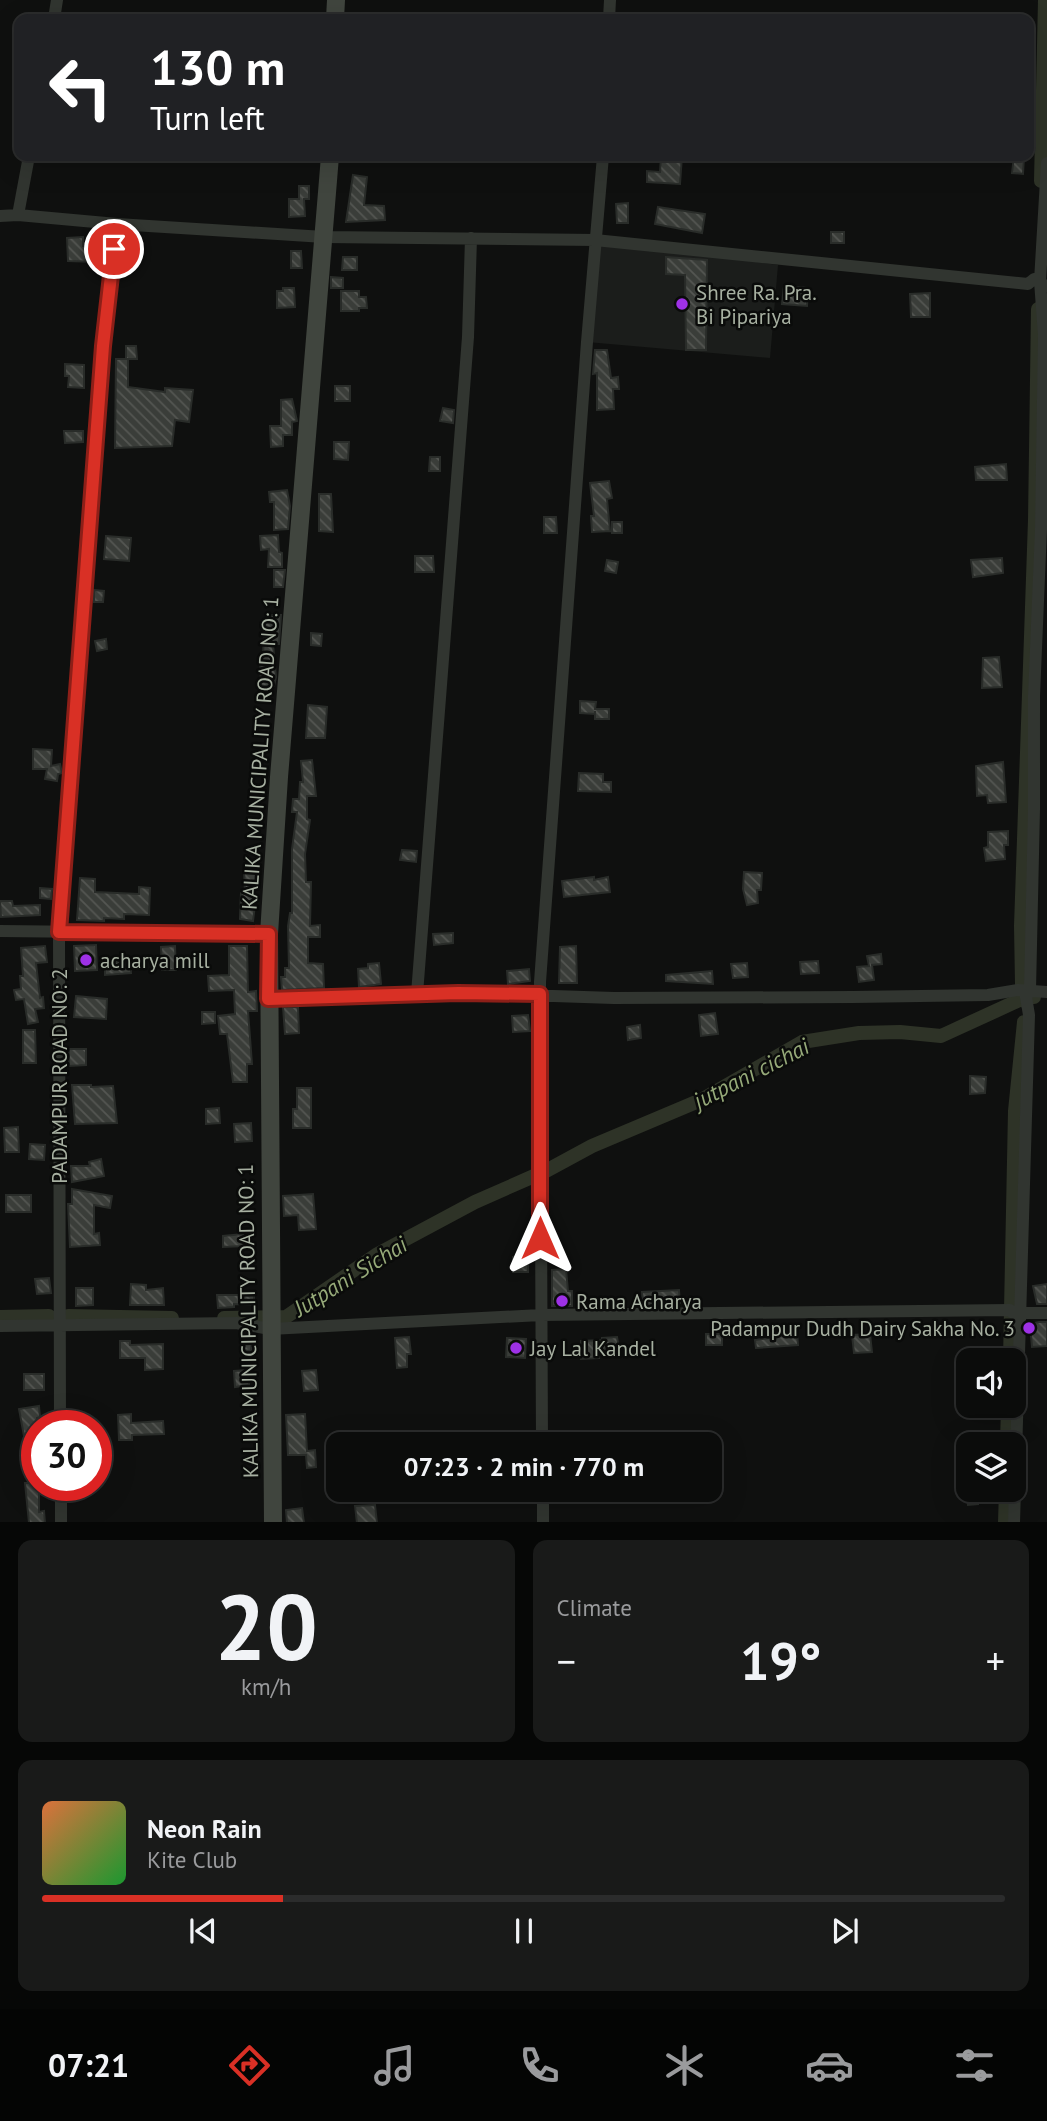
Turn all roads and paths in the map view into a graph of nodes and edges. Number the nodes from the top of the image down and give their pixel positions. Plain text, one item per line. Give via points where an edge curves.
1 (28, 161) edge
2 (330, 161) edge
3 (603, 161) edge
4 (1047, 163) edge
5 (18, 215) junction
6 (0, 216) edge
7 (117, 225) junction
8 (324, 237) junction
9 (471, 238) junction
10 (595, 240) junction
11 (1040, 282) edge
12 (0, 930) edge
13 (59, 932) junction
14 (269, 934) junction
15 (1024, 990) junction
16 (1047, 992) edge
17 (417, 994) junction
18 (540, 994) junction
19 (268, 999) junction
20 (1020, 1312) junction
21 (1047, 1313) edge
22 (541, 1315) junction
23 (60, 1325) junction
24 (0, 1326) edge
25 (270, 1329) junction
26 (60, 1410) edge
27 (542, 1432) edge
28 (61, 1501) edge
29 (542, 1502) edge
30 (61, 1522) edge
31 (273, 1522) edge
32 (543, 1522) edge
33 (1014, 1522) edge

1 - 5 street
2 - 8 street, KALIKA MUNICIPALITY ROAD NO: 1
3 - 10 street
4 - 11 street
5 - 6 street
5 - 7 street
7 - 8 street
7 - 13 street, PADAMPUR ROAD NO: 2 via 103,346
8 - 9 street
8 - 14 street, KALIKA MUNICIPALITY ROAD NO: 1
9 - 10 street
9 - 17 street via 468,337
10 - 11 street
10 - 18 street
11 - 15 street via 1044,335 1041,529
12 - 13 street
13 - 14 street
13 - 23 street, PADAMPUR ROAD NO: 2
14 - 19 street, KALIKA MUNICIPALITY ROAD NO: 1
15 - 16 street
15 - 18 street via 988,995 853,997
15 - 20 street via 1029,1015
17 - 18 street
17 - 19 street
18 - 22 street
19 - 25 street, KALIKA MUNICIPALITY ROAD NO: 1
20 - 21 street
20 - 22 street
20 - 33 street
22 - 25 street
22 - 27 street
23 - 24 street
23 - 25 street via 236,1323
23 - 26 street, PADAMPUR ROAD NO: 2
25 - 31 street, KALIKA MUNICIPALITY ROAD NO: 1
28 - 30 street
29 - 32 street

